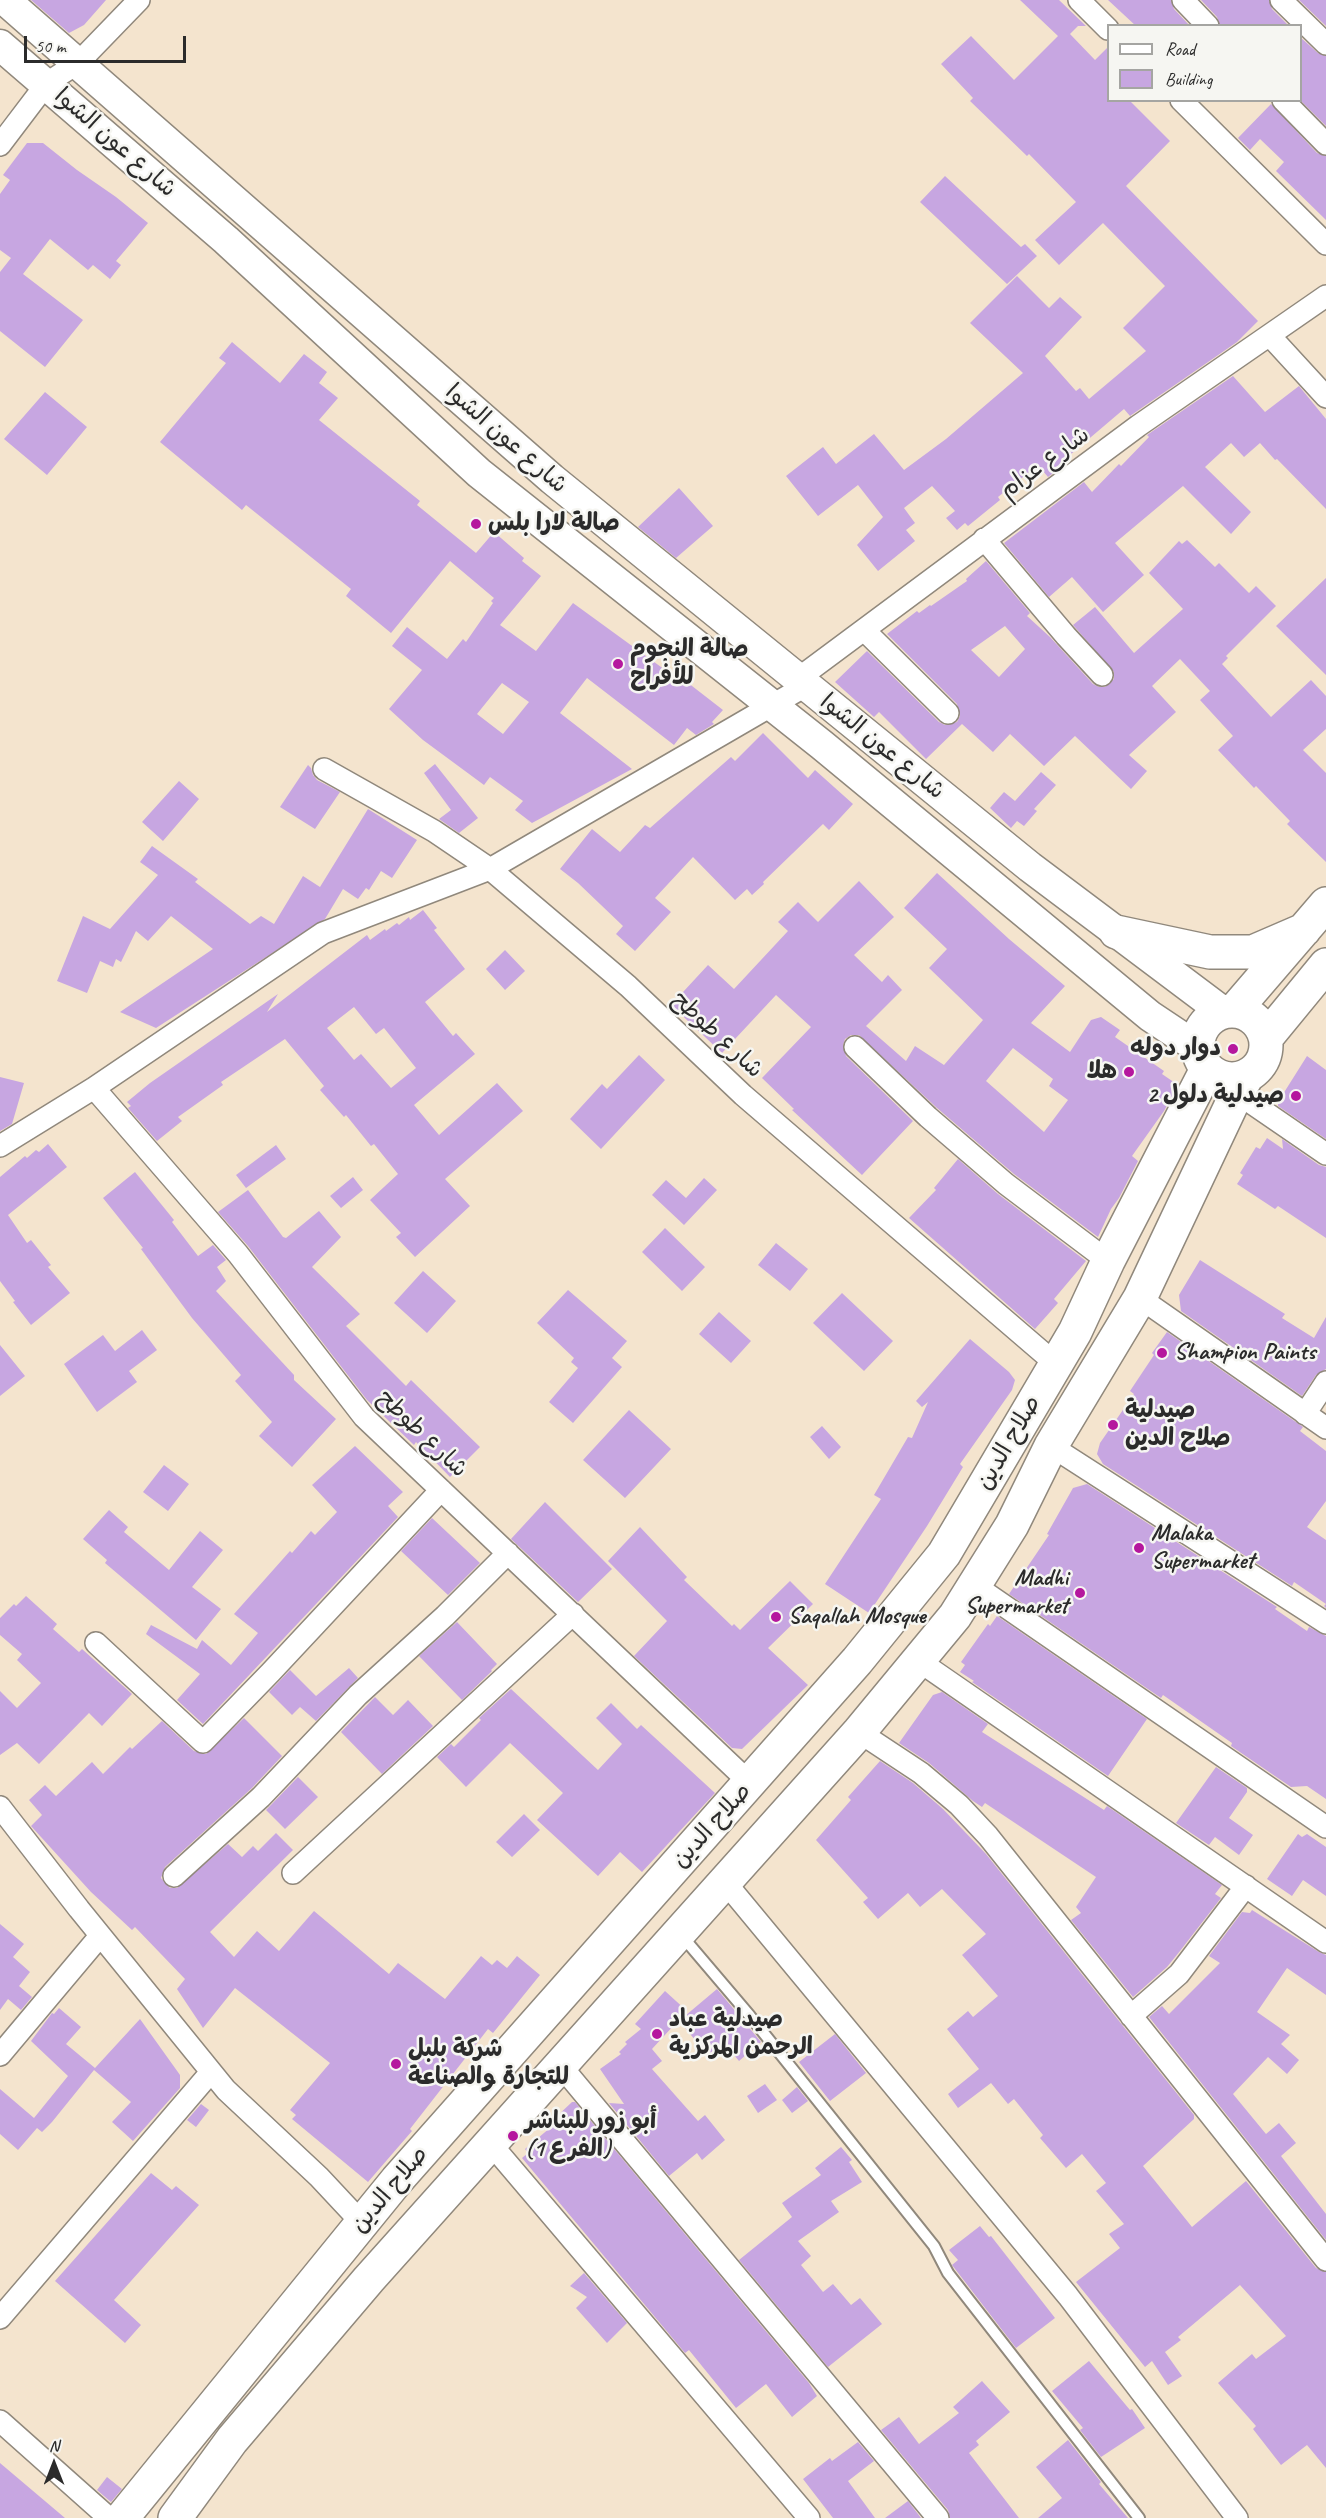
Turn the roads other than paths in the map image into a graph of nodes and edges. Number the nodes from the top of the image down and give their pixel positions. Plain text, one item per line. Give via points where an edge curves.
1 (5, 0) edge
2 (139, 0) edge
3 (1079, 0) edge
4 (1183, 0) edge
5 (1281, 0) edge
6 (1206, 24) edge
7 (1107, 28) edge
8 (1326, 44) edge
9 (0, 45) edge
10 (78, 63) junction
11 (46, 83) junction
12 (1183, 102) edge
13 (1285, 102) edge
14 (1326, 144) edge
15 (0, 145) edge
16 (1326, 244) edge
17 (1326, 296) edge
18 (1270, 337) junction
19 (1326, 397) edge
20 (984, 539) junction
21 (865, 631) junction
22 (1102, 675) dead end
23 (803, 682) junction
24 (772, 705) junction
25 (948, 713) dead end
26 (324, 769) dead end
27 (490, 869) junction
28 (1326, 904) edge
29 (1304, 930) junction
30 (1116, 932) junction
31 (1323, 974) edge
32 (1228, 1012) junction
33 (1266, 1038) junction
34 (855, 1047) dead end
35 (1202, 1058) junction
36 (1243, 1084) junction
37 (94, 1089) junction
38 (0, 1146) edge
39 (1326, 1154) edge
40 (1108, 1261) junction
41 (1140, 1298) junction
42 (1056, 1364) junction
43 (1326, 1382) edge
44 (1305, 1414) junction
45 (1326, 1428) edge
46 (1051, 1446) junction
47 (441, 1490) junction
48 (508, 1553) junction
49 (974, 1585) junction
50 (573, 1614) junction
51 (1326, 1623) edge
52 (96, 1643) dead end
53 (919, 1660) junction
54 (859, 1732) junction
55 (750, 1783) junction
56 (3, 1819) edge
57 (1326, 1827) edge
58 (293, 1873) dead end
59 (174, 1876) dead end
60 (725, 1882) junction
61 (1246, 1886) junction
62 (680, 1934) junction
63 (100, 1936) junction
64 (1326, 1942) edge
65 (1131, 2016) junction
66 (0, 2055) edge
67 (561, 2066) junction
68 (211, 2072) junction
69 (490, 2144) junction
70 (362, 2223) junction
71 (1326, 2260) edge
72 (0, 2318) edge
73 (0, 2421) edge
74 (109, 2518) edge
75 (122, 2518) edge
76 (175, 2518) edge
77 (809, 2518) edge
78 (938, 2518) edge
79 (1139, 2518) edge
80 (1238, 2518) edge

1 - 10 main road, شارع عون الشوا
2 - 10 street
3 - 7 street
4 - 6 street
5 - 8 street
9 - 11 main road, شارع عون الشوا
10 - 11 street
10 - 23 main road, شارع عون الشوا via 552,479
11 - 15 street
11 - 24 main road, شارع عون الشوا via 226,240 479,472
12 - 16 street
13 - 14 street
17 - 18 street, شارع عزام
18 - 19 street
18 - 20 street, شارع عزام via 1138,426
20 - 21 street, شارع عزام
20 - 22 street
21 - 23 street, شارع عزام
21 - 25 street
23 - 24 street, شارع عزام
23 - 30 main road, شارع عون الشوا
24 - 27 street, شارع عزام
24 - 35 main road, شارع عون الشوا
26 - 27 street, شارع طوطح via 434,831
27 - 37 street, شارع عزام via 323,933
27 - 42 street, شارع طوطح via 628,986 743,1095
28 - 29 highway
29 - 30 highway via 1253,952 1210,952
29 - 32 highway
30 - 32 main road, شارع عون الشوا
31 - 33 highway
32 - 33 highway via 1255,1020
32 - 35 highway via 1212,1017 1204,1026 1199,1036
33 - 36 highway via 1263,1060
34 - 40 street via 928,1117
35 - 36 highway via 1227,1079 1238,1079
35 - 40 highway, صلاح الدين
36 - 39 street
36 - 41 highway, صلاح الدين
37 - 38 street, شارع عزام
37 - 47 street, شارع طوطح via 238,1254 364,1417
40 - 42 highway, صلاح الدين
41 - 44 street
41 - 46 highway, صلاح الدين
42 - 55 highway, صلاح الدين via 944,1554
43 - 44 street
44 - 45 street
46 - 49 highway, صلاح الدين via 1012,1525
46 - 51 street
47 - 48 street, شارع طوطح
47 - 52 street via 203,1742
48 - 50 street, شارع طوطح
48 - 59 street via 358,1695 261,1797
49 - 53 highway, صلاح الدين via 955,1616
49 - 57 street
50 - 55 street, شارع طوطح
50 - 58 street
53 - 54 highway, صلاح الدين
53 - 61 street
54 - 60 highway, صلاح الدين
54 - 65 street via 921,1773 959,1805
55 - 70 highway, صلاح الدين
56 - 63 street
60 - 62 highway, صلاح الدين
60 - 80 street via 1068,2296
61 - 64 street
61 - 65 street via 1179,1974
62 - 67 highway, صلاح الدين
62 - 79 lane via 934,2246 948,2272
63 - 66 street
63 - 68 street
65 - 71 street
67 - 69 highway, صلاح الدين
67 - 78 street
68 - 70 street
68 - 72 street
69 - 76 highway, صلاح الدين via 232,2440
69 - 77 street
70 - 75 highway, صلاح الدين
73 - 74 street

